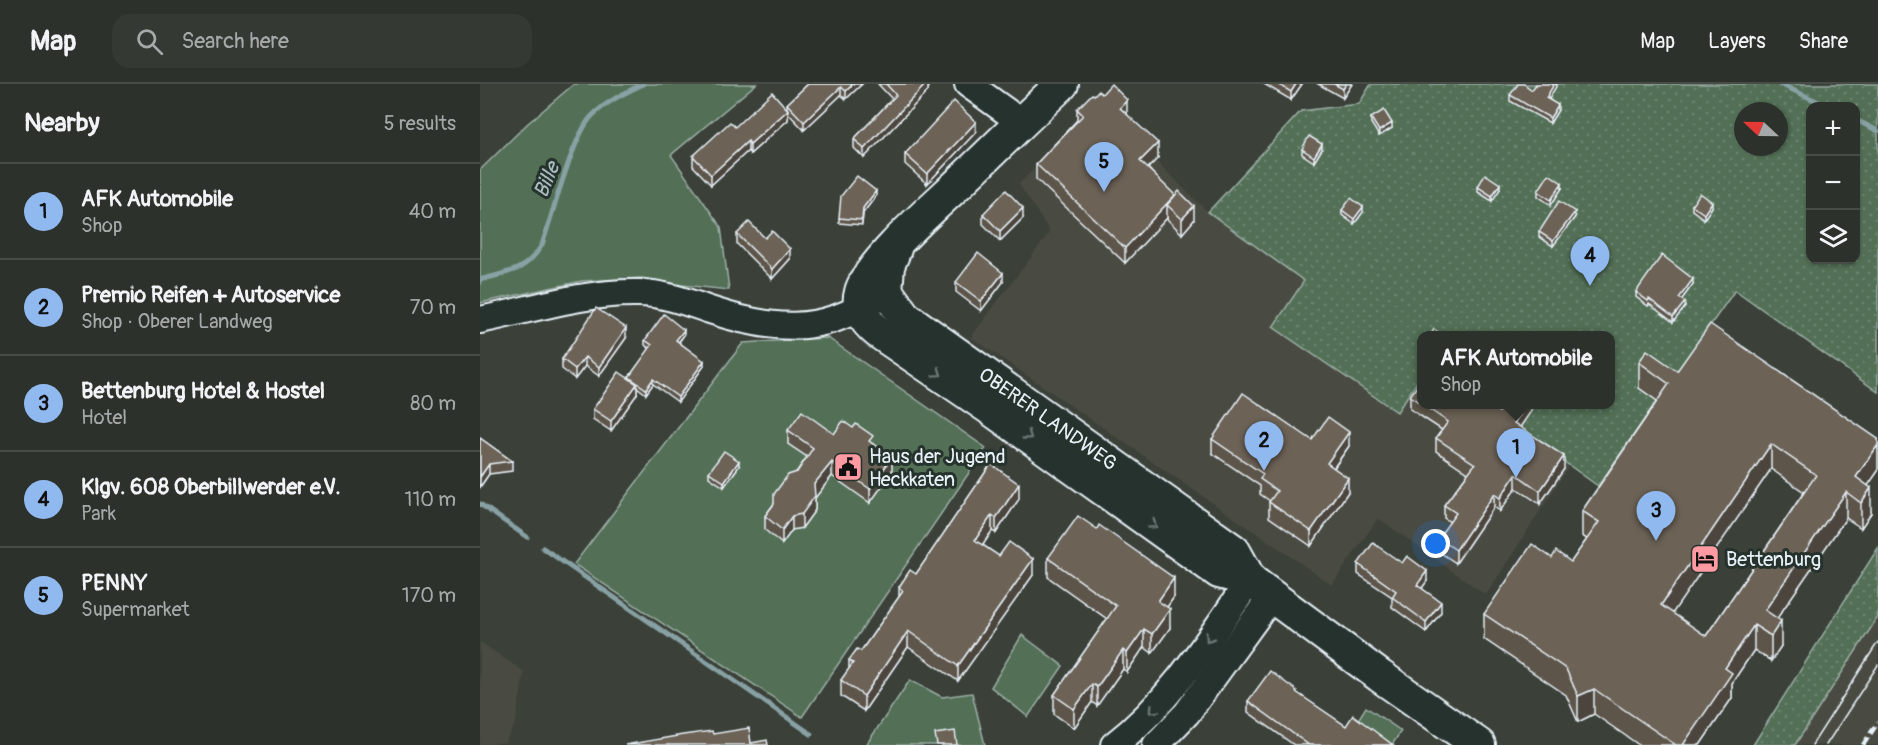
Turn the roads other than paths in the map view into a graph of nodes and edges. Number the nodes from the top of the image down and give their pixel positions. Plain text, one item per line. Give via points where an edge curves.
1 (968, 84) edge
2 (1062, 84) edge
3 (1020, 124) junction
4 (900, 240) junction
5 (886, 291) junction
6 (860, 309) junction
7 (480, 320) edge
8 (1002, 402) junction
9 (1261, 588) junction
10 (1114, 745) edge
11 (1156, 745) edge
12 (1479, 745) edge

1 - 3 street
2 - 3 main road
3 - 4 main road
4 - 5 main road via 888,266
4 - 6 main road via 872,271 861,291
5 - 6 street
5 - 8 main road, OBERER LANDWEG via 905,317
6 - 7 street via 821,323 788,327 737,319 671,297 606,293
6 -> 8 main road, OBERER LANDWEG via 867,324 878,332
8 - 9 main road, OBERER LANDWEG via 1119,485 1234,551
9 -> 10 street via 1167,695
9 - 11 street via 1187,713
9 - 12 main road, OBERER LANDWEG

